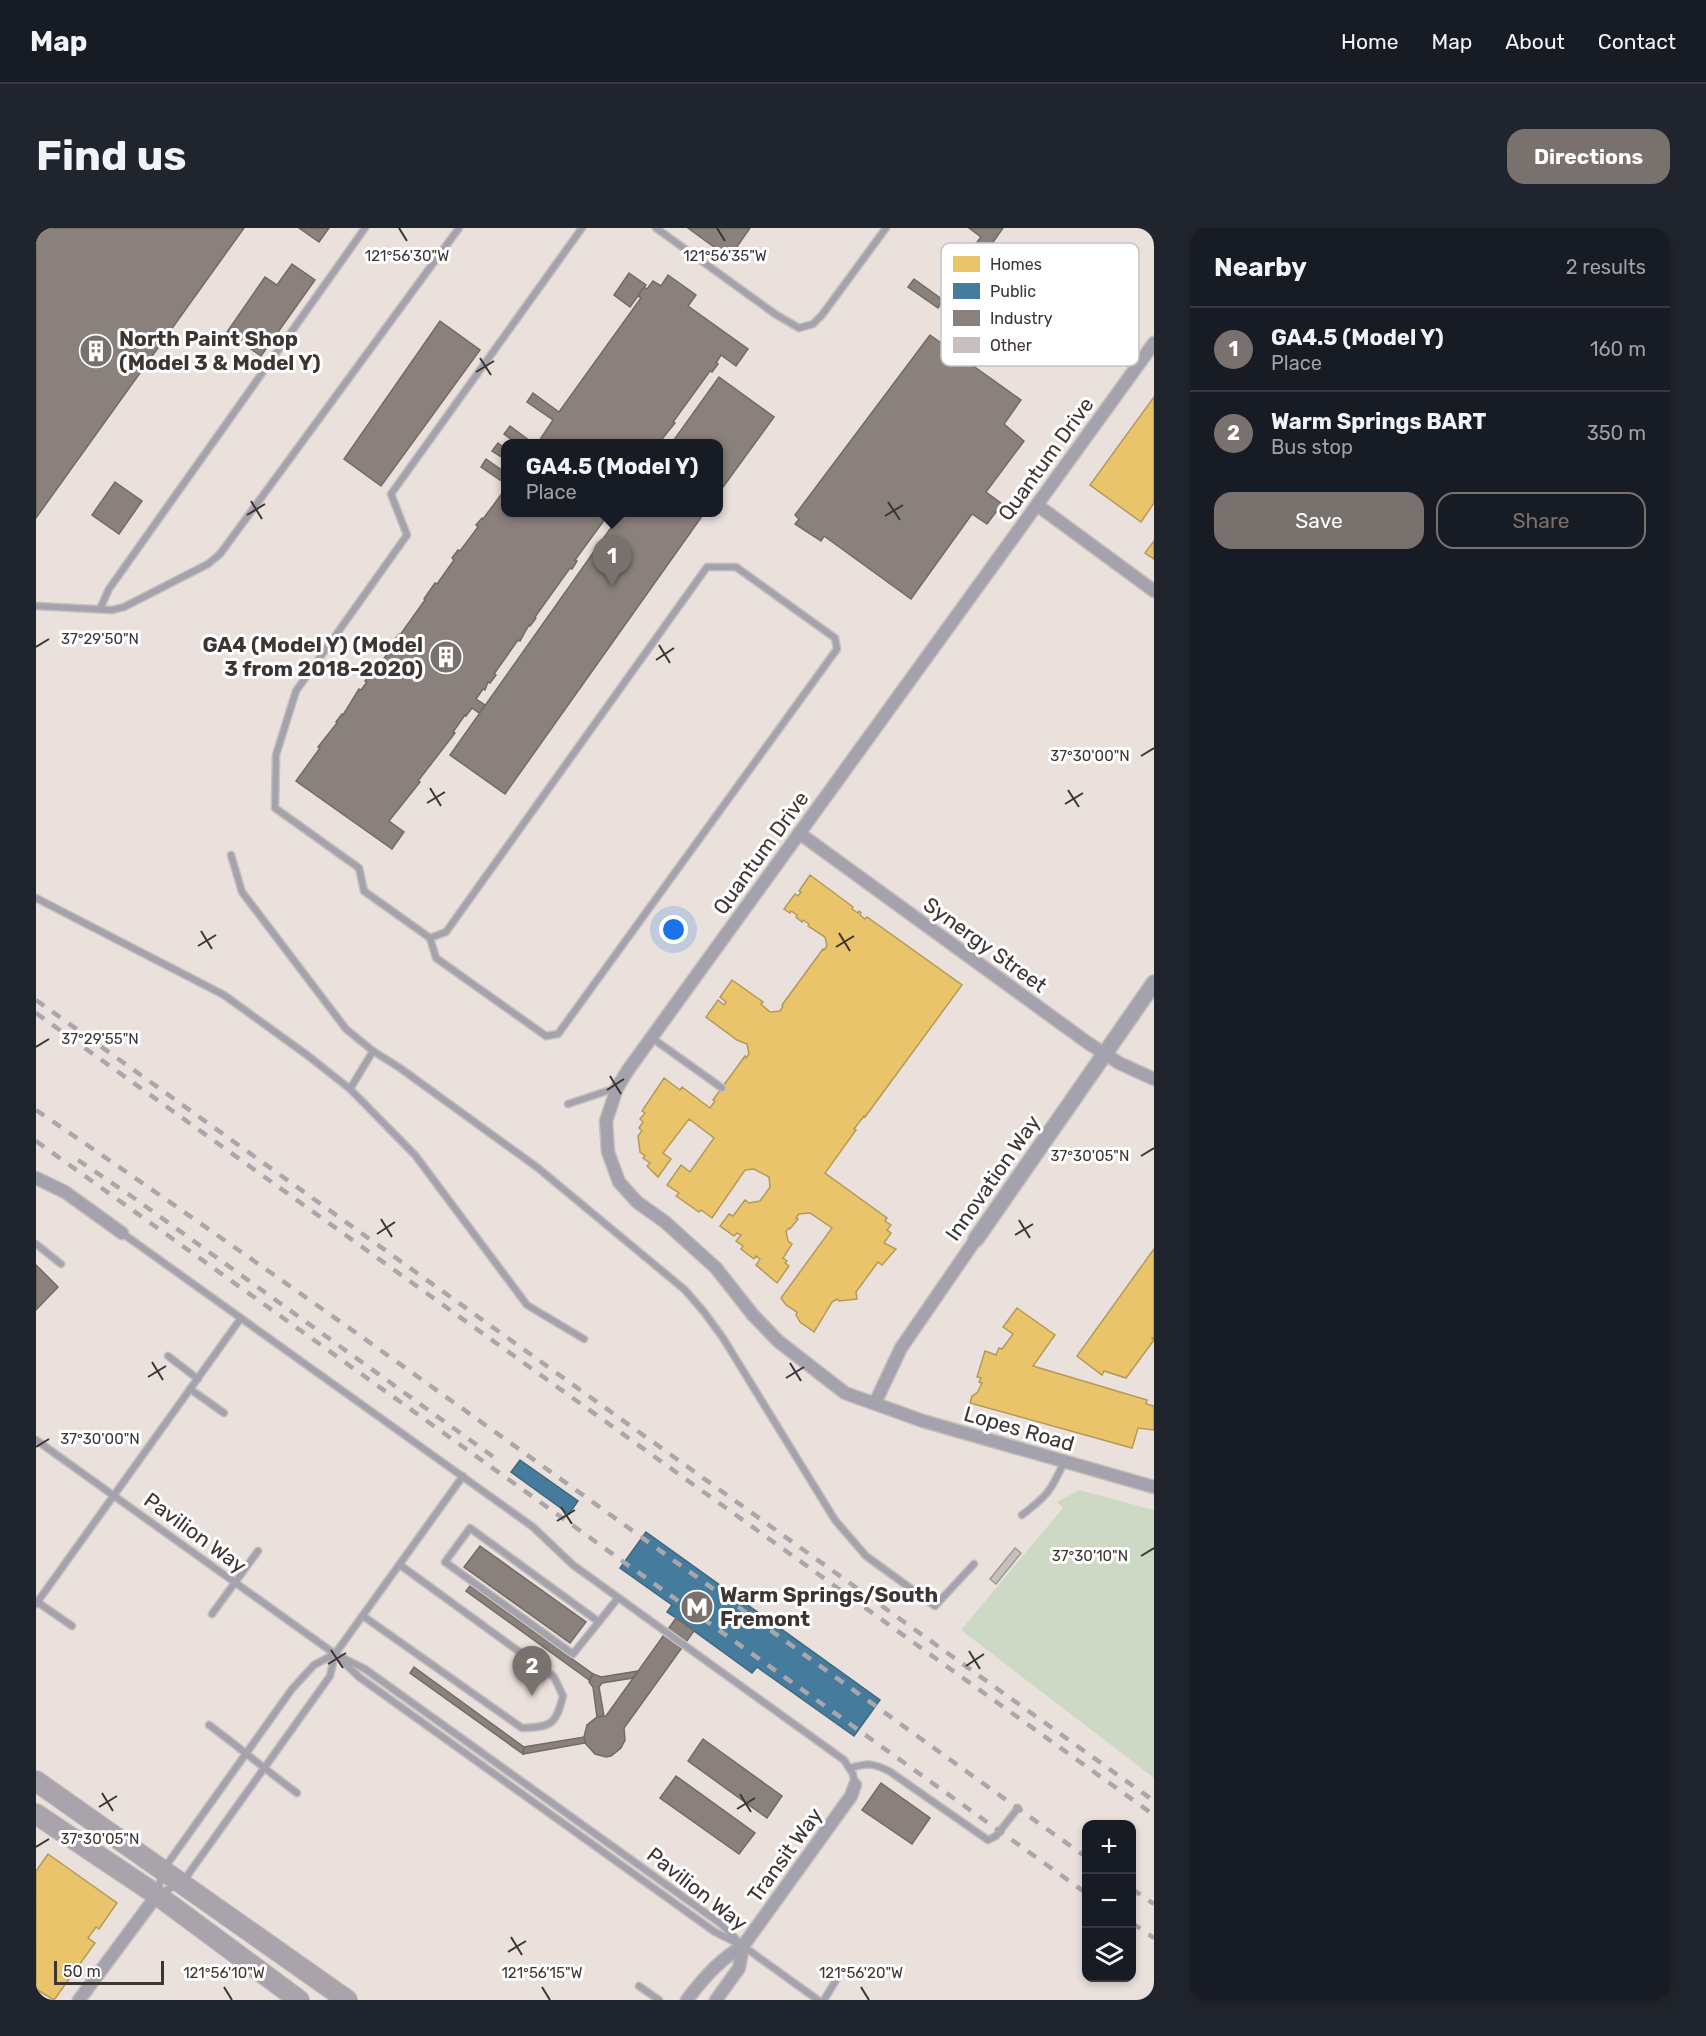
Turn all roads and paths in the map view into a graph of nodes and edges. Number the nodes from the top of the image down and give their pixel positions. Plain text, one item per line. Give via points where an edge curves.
1 (365, 228) edge
2 (459, 228) edge
3 (582, 228) edge
4 (656, 228) edge
5 (886, 228) edge
6 (1154, 343) edge
7 (1139, 364) edge
8 (1137, 366) edge
9 (1037, 505) junction
10 (1154, 591) edge
11 (36, 606) edge
12 (100, 609) junction
13 (799, 833) junction
14 (231, 855) dead end
15 (36, 898) edge
16 (430, 938) junction
17 (1154, 983) edge
18 (652, 1037) junction
19 (373, 1051) junction
20 (1105, 1055) junction
21 (1154, 1079) edge
22 (617, 1088) junction
23 (722, 1088) dead end
24 (350, 1089) junction
25 (568, 1104) dead end
26 (36, 1178) edge
27 (122, 1233) joint
28 (976, 1239) joint
29 (36, 1244) edge
30 (61, 1263) dead end
31 (241, 1318) junction
32 (584, 1339) dead end
33 (168, 1356) dead end
34 (198, 1379) junction
35 (190, 1389) junction
36 (875, 1403) junction
37 (224, 1413) dead end
38 (36, 1440) edge
39 (1064, 1462) junction
40 (463, 1476) junction
41 (1154, 1487) edge
42 (114, 1495) junction
43 (1022, 1515) dead end
44 (258, 1551) dead end
45 (974, 1564) dead end
46 (400, 1565) junction
47 (235, 1582) junction
48 (618, 1598) junction
49 (37, 1602) edge
50 (212, 1614) dead end
51 (363, 1616) junction
52 (599, 1622) junction
53 (72, 1626) dead end
54 (335, 1654) junction
55 (209, 1725) dead end
56 (247, 1752) junction
57 (263, 1768) junction
58 (850, 1768) junction
59 (36, 1781) edge
60 (855, 1785) joint
61 (297, 1793) dead end
62 (1018, 1808) dead end
63 (36, 1814) edge
64 (163, 1870) junction
65 (182, 1884) junction
66 (157, 1895) junction
67 (743, 1946) junction
68 (842, 1970) dead end
69 (639, 1986) dead end
70 (79, 2000) edge
71 (299, 2000) edge
72 (347, 2000) edge
73 (659, 2000) edge
74 (687, 2000) edge
75 (716, 2000) edge
76 (818, 2000) edge
77 (824, 2000) edge

1 - 12 lane via 109,589
2 - 12 lane via 220,554 124,607
3 - 16 lane via 391,494 407,535 296,691 276,755 275,808 359,868 364,891
4 - 5 lane via 775,315 799,328 813,324 822,315
6 - 7 street, Quantum Drive
8 - 9 street, Quantum Drive
9 - 10 street
9 - 13 street, Quantum Drive
11 - 12 lane
13 - 18 street, Quantum Drive
13 - 20 street, Synergy Street
14 - 19 lane via 242,892 335,1017
15 - 24 lane via 224,995
16 - 16 lane via 446,932 707,567 736,567 835,638 837,649 558,1034 546,1036 436,958
17 - 20 street, Innovation Way
18 - 22 street, Quantum Drive
18 - 23 lane
19 - 24 lane
19 - 45 lane via 538,1168 685,1290 723,1338 835,1520 866,1556 935,1606
20 - 21 street, Synergy Street
20 - 28 street, Innovation Way
22 - 25 lane
22 - 36 street, Quantum Drive via 608,1109 605,1131 619,1182 637,1202 716,1268 778,1341 845,1393
24 - 32 lane via 415,1155 527,1305
26 - 27 street via 65,1192
27 - 31 lane
28 - 36 street, Innovation Way via 901,1348
29 - 30 lane
31 - 34 lane
31 - 40 lane
33 - 34 lane
34 - 35 lane
35 - 37 lane
35 - 42 lane
36 - 39 street, Lopes Road
38 - 42 lane, Pavilion Way
39 - 41 street, Lopes Road
39 - 43 lane via 1046,1496
40 - 46 lane
40 - 48 lane via 533,1527 567,1560
42 - 47 lane, Pavilion Way
42 - 49 lane
44 - 47 lane
46 - 51 lane
46 - 51 lane via 554,1677 563,1695 558,1716 544,1727 522,1728
47 - 50 lane
47 - 54 lane, Pavilion Way
48 - 52 lane
48 - 58 lane via 831,1750
49 - 53 lane
51 - 54 lane
52 - 52 lane via 470,1528 445,1562 573,1654
54 - 56 lane via 314,1665 292,1689
54 - 57 lane via 330,1676
54 - 67 lane, Pavilion Way via 359,1677 552,1817 715,1932
54 - 67 lane, Pavilion Way via 365,1669 712,1917
55 - 56 lane
56 - 57 lane
56 - 64 lane
57 - 61 lane
57 - 65 lane
58 - 60 lane
58 - 62 lane via 864,1764 889,1771 988,1840 996,1836
59 - 64 main road
60 - 67 street, Transit Way
63 - 66 main road
64 - 65 main road
64 - 66 lane
65 - 66 lane
65 - 72 main road
66 - 70 street
66 - 71 main road
67 - 74 street, Transit Way via 724,1957
67 - 75 street, Transit Way via 739,1968
67 - 76 lane
68 - 77 lane
69 - 73 lane

